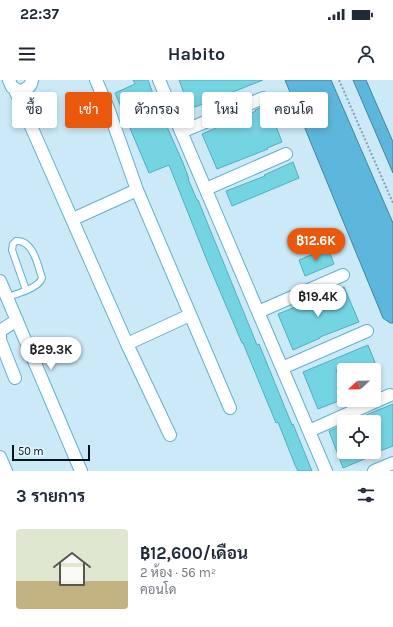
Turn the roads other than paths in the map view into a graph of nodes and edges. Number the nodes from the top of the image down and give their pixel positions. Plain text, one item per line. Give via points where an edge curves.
1 (32, 80) edge
2 (96, 80) edge
3 (159, 80) edge
4 (12, 85) edge
5 (260, 99) edge
6 (181, 132) junction
7 (286, 154) dead end
8 (206, 189) junction
9 (137, 190) junction
10 (73, 219) junction
11 (343, 275) dead end
12 (0, 281) edge
13 (26, 290) junction
14 (7, 297) junction
15 (258, 312) junction
16 (190, 315) junction
17 (16, 320) junction
18 (367, 331) dead end
19 (127, 344) junction
20 (282, 368) junction
21 (15, 378) dead end
22 (390, 395) dead end
23 (230, 408) dead end
24 (309, 431) junction
25 (170, 435) dead end
26 (0, 457) edge
27 (393, 463) edge
28 (6, 471) edge
29 (81, 471) edge
30 (326, 471) edge
31 (374, 471) edge

1 - 4 street via 30,87 19,91
2 - 9 street
3 - 6 street
4 - 10 street
5 - 6 street
6 - 8 street
7 - 8 street
8 - 15 street
9 - 10 street
9 - 16 street
10 - 19 street
11 - 15 street
12 - 14 street
13 - 13 lane via 12,250 12,244 16,241 27,244 42,278 38,286
13 - 14 lane
14 - 17 street
15 - 20 street
16 - 19 street
16 - 23 street
17 - 21 street via 0,331 0,340
17 - 29 street
18 - 20 street
19 - 25 street
20 - 24 street
22 - 24 street
24 - 30 street
26 - 28 street
27 - 31 street

